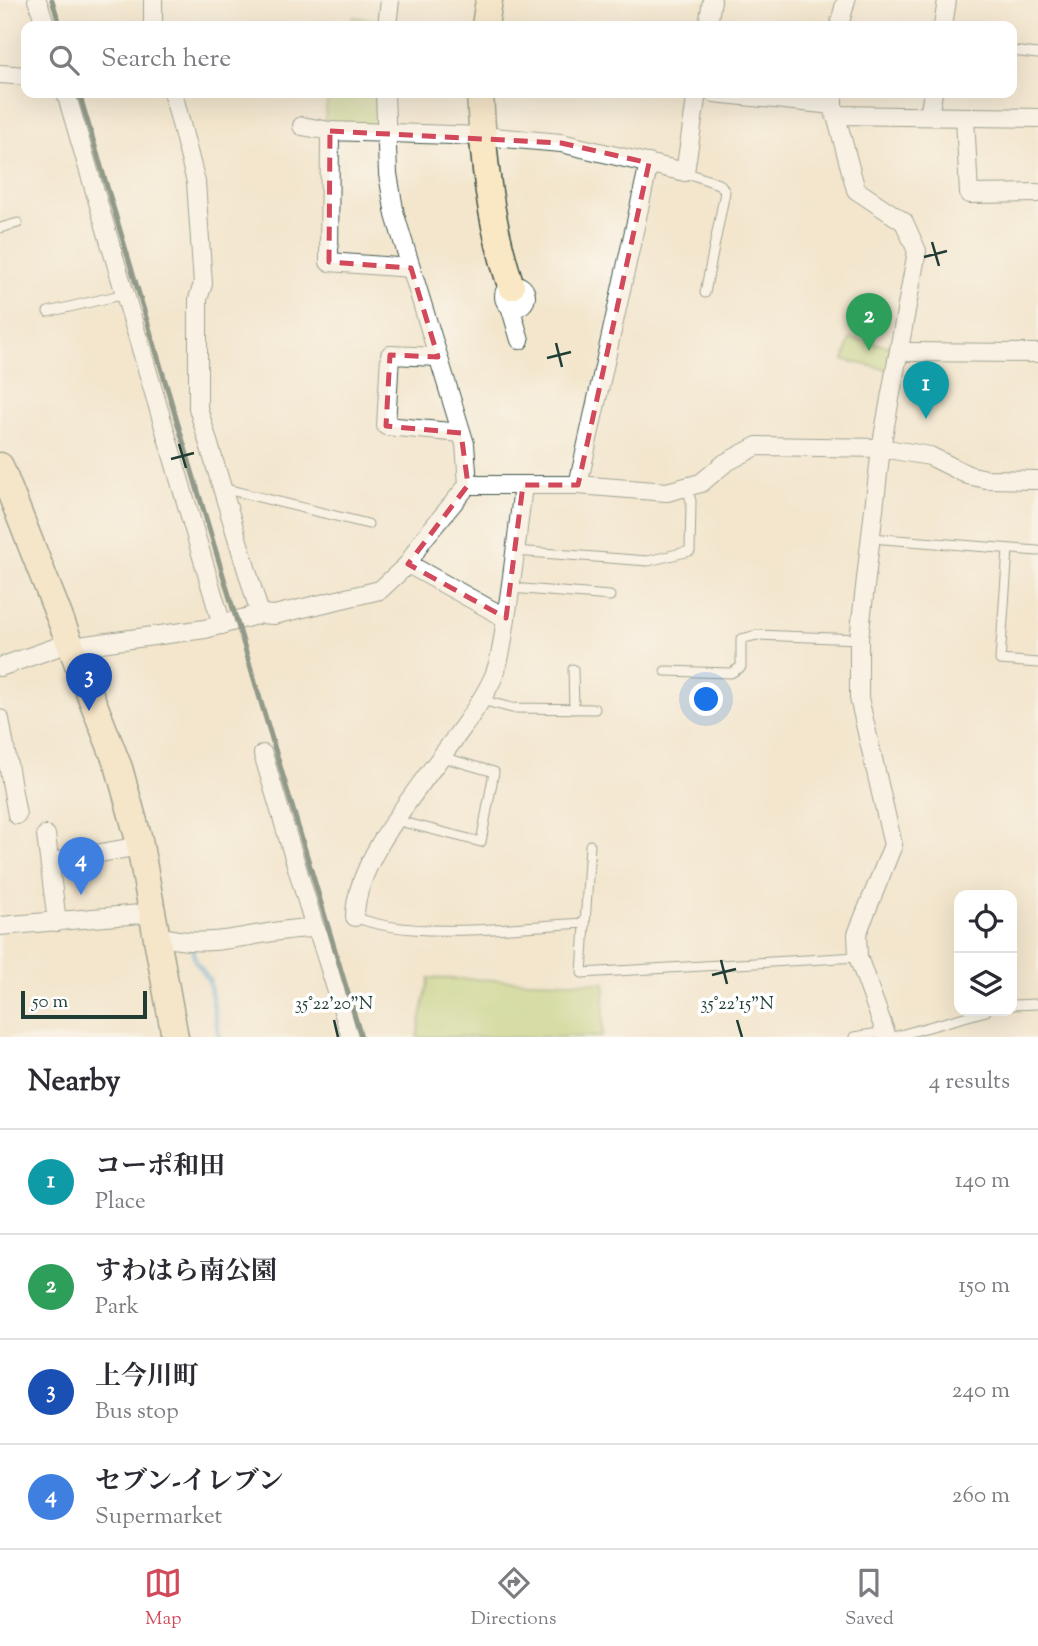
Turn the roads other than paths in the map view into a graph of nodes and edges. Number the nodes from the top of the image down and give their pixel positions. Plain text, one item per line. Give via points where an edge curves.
1 (37, 0) edge
2 (153, 0) edge
3 (390, 0) edge
4 (489, 0) edge
5 (712, 0) edge
6 (846, 0) edge
7 (947, 0) edge
8 (44, 21) edge
9 (153, 21) edge
10 (388, 21) edge
11 (486, 21) edge
12 (709, 21) edge
13 (840, 21) edge
14 (944, 21) edge
15 (1017, 52) edge
16 (1038, 54) edge
17 (0, 74) edge
18 (21, 76) edge
19 (67, 98) edge
20 (174, 98) edge
21 (385, 98) edge
22 (480, 98) edge
23 (695, 98) edge
24 (769, 98) edge
25 (932, 98) edge
26 (834, 104) edge
27 (929, 116) junction
28 (965, 117) junction
29 (1038, 118) edge
30 (302, 126) dead end
31 (330, 131) junction
32 (385, 132) junction
33 (482, 136) junction
34 (649, 163) junction
35 (685, 172) junction
36 (1038, 193) edge
37 (19, 223) dead end
38 (0, 228) edge
39 (411, 268) junction
40 (705, 293) dead end
41 (125, 294) junction
42 (510, 296) joint
43 (48, 312) dead end
44 (520, 340) dead end
45 (908, 352) dead end
46 (1038, 354) edge
47 (439, 357) junction
48 (461, 433) junction
49 (881, 447) junction
50 (0, 466) edge
51 (1038, 480) edge
52 (468, 485) junction
53 (523, 485) junction
54 (578, 485) junction
55 (222, 488) junction
56 (687, 488) junction
57 (368, 524) dead end
58 (871, 538) junction
59 (1008, 550) junction
60 (515, 551) junction
61 (1038, 551) edge
62 (408, 564) junction
63 (511, 588) junction
64 (610, 596) dead end
65 (260, 614) junction
66 (506, 618) junction
67 (222, 625) junction
68 (859, 639) junction
69 (70, 645) junction
70 (1038, 663) edge
71 (0, 667) edge
72 (573, 669) dead end
73 (665, 671) dead end
74 (481, 699) junction
75 (574, 709) junction
76 (595, 709) dead end
77 (0, 719) edge
78 (262, 754) dead end
79 (442, 757) junction
80 (17, 815) dead end
81 (396, 820) junction
82 (46, 835) dead end
83 (590, 845) dead end
84 (140, 846) junction
85 (50, 862) junction
86 (355, 917) joint
87 (57, 922) junction
88 (585, 923) junction
89 (154, 924) junction
90 (0, 926) edge
91 (315, 928) junction
92 (858, 957) junction
93 (1038, 1003) edge
94 (1017, 1005) edge
95 (966, 1016) edge
96 (888, 1035) edge
97 (175, 1037) edge
98 (351, 1037) edge
99 (854, 1037) edge

1 - 8 street
2 - 9 street
3 - 10 street
4 - 11 street
5 - 12 street
6 - 13 street
7 - 14 street
15 - 16 lane
17 - 18 street
19 - 41 street
20 - 55 street via 196,182 203,284 198,299 198,408
21 - 32 street
22 - 33 street
23 - 35 street
24 - 26 street
25 - 27 street
26 - 27 street
26 - 49 street via 856,190 904,222 917,251
27 - 28 street
28 - 29 street
28 - 36 street via 969,194
30 - 31 street
31 - 32 street
31 - 39 street via 329,262
32 - 33 street
32 - 39 street via 395,215
33 - 34 street via 561,143
33 - 42 street via 485,176
34 - 35 street
34 - 54 street
35 - 40 lane via 720,185 724,192
37 - 38 lane
39 - 47 street
41 - 43 lane
41 - 67 street
42 - 44 street
45 - 46 street
47 - 48 street
47 - 48 street via 390,355 386,426
48 - 52 street
49 - 51 street via 930,456 986,479
49 - 56 street via 757,446
49 - 58 street
50 - 69 street
52 - 53 street
52 - 62 street
53 - 54 street
53 - 60 street
54 - 56 street via 653,493
55 - 57 lane
55 - 65 street
56 - 60 lane via 694,550 648,561
58 - 59 lane
58 - 68 street
59 - 61 lane
59 - 70 lane via 1000,660
60 - 63 street
62 - 65 street via 372,594
62 - 66 street
63 - 64 lane
63 - 66 street
65 - 67 street
66 - 74 street via 495,670
67 - 69 street
68 - 73 lane via 757,635 741,639 741,667 731,674
68 - 92 street via 859,698 893,845 857,934
69 - 71 street
69 - 84 street via 119,768
72 - 75 lane
74 - 75 lane via 512,708
74 - 79 street
75 - 76 lane
77 - 80 street
78 - 91 street
79 - 81 street
79 - 81 lane via 494,772 481,842
81 - 86 street via 363,877
82 - 85 street
83 - 88 lane
84 - 85 street
84 - 89 street
85 - 87 street
86 - 88 lane via 434,931
87 - 89 street
87 - 90 street
88 - 92 lane via 582,973
89 - 91 street via 178,942 226,941
89 - 97 street
91 - 98 street
92 - 96 street
93 - 94 lane
95 - 96 lane
96 - 99 lane

